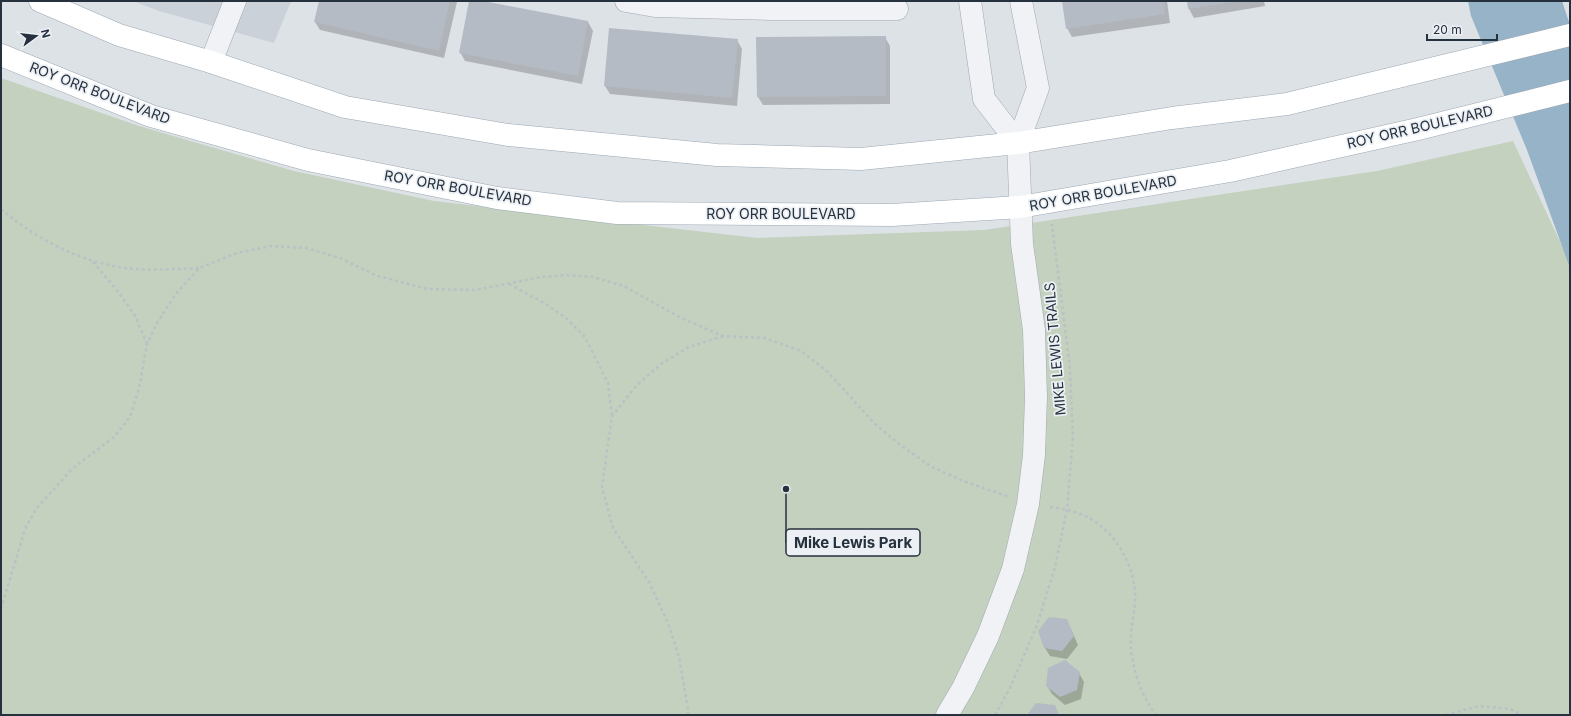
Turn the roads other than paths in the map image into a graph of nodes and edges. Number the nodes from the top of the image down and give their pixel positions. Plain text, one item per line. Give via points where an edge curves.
1 (40, 1) edge
2 (235, 1) edge
3 (626, 1) edge
4 (970, 1) edge
5 (1021, 1) edge
6 (821, 5) edge
7 (897, 9) dead end
8 (1570, 35) edge
9 (1, 55) edge
10 (211, 62) junction
11 (1570, 91) edge
12 (1018, 143) junction
13 (1020, 207) junction
14 (947, 715) edge

1 - 10 main road via 119,35
2 - 10 street
3 - 6 street via 655,6 771,10
4 - 12 street via 984,99
5 - 12 street via 1038,88
6 - 7 street
8 - 12 main road via 1287,104 1172,118
9 - 13 main road, ROY ORR BOULEVARD via 150,116 308,160 497,198 617,213 892,215
10 - 12 main road via 345,106 508,135 717,155 861,159
11 - 13 main road, ROY ORR BOULEVARD via 1418,129 1230,171
12 - 13 street
13 - 14 street via 1022,244 1034,330 1036,397 1034,455 1028,504 1013,569 988,636

